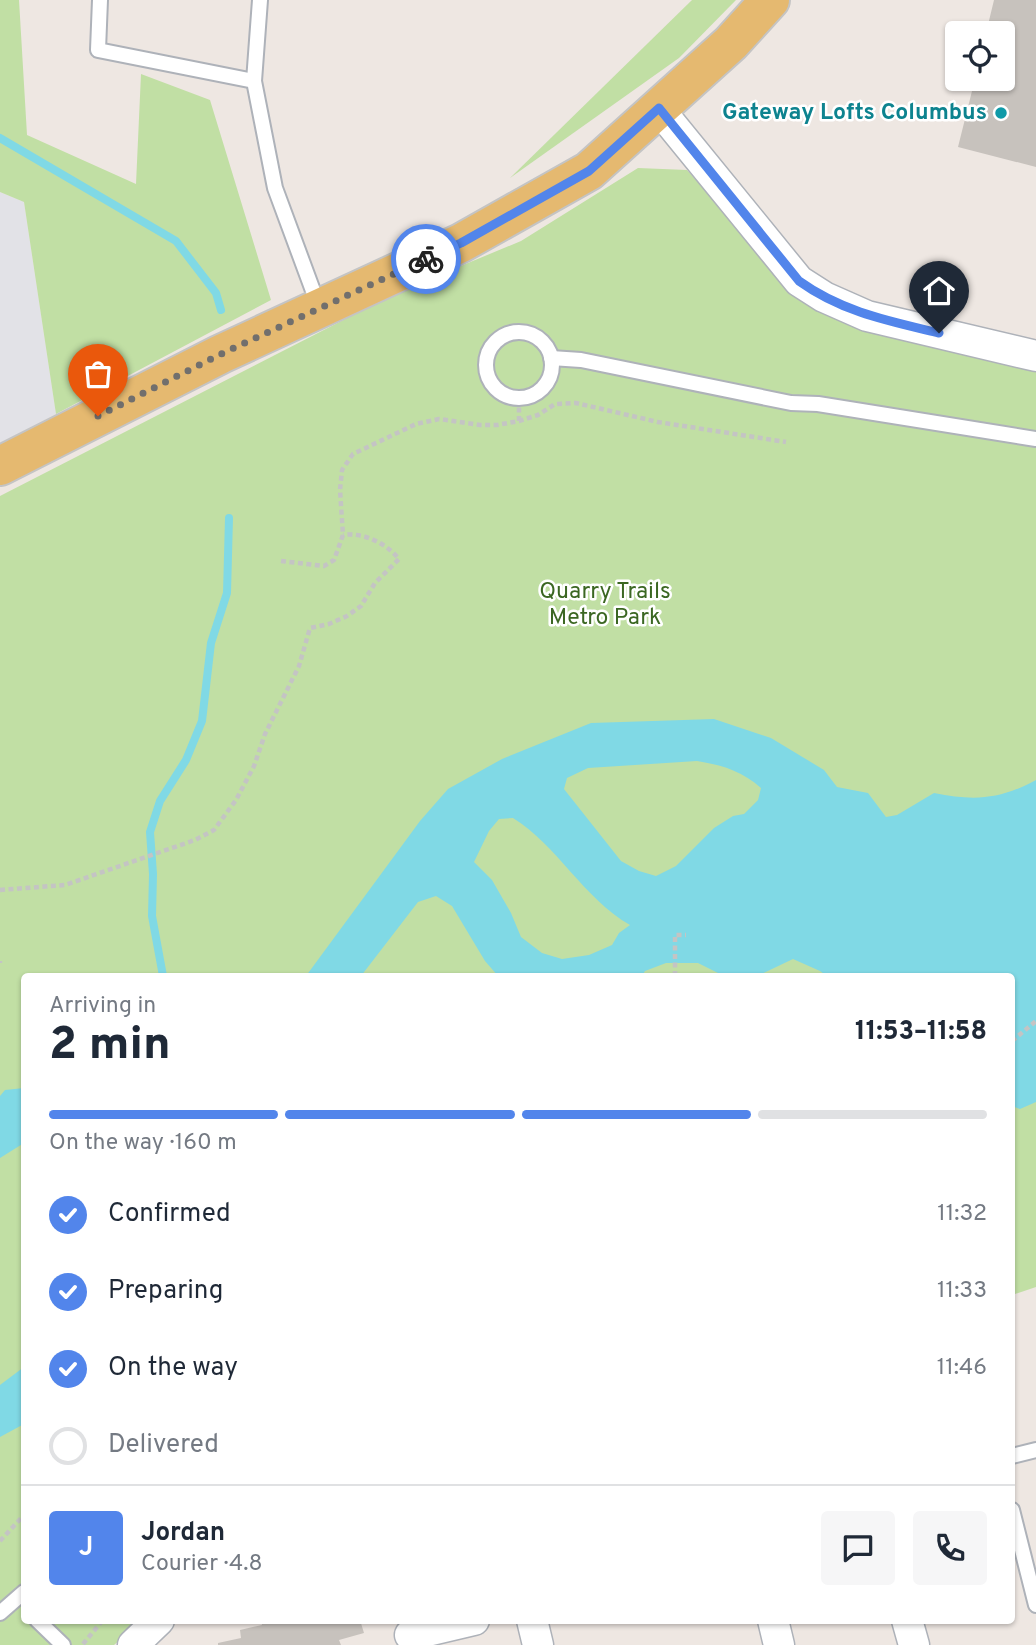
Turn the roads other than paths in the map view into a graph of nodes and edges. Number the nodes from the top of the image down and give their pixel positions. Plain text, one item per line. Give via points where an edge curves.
1 (100, 0) edge
2 (260, 0) edge
3 (770, 0) edge
4 (254, 81) junction
5 (659, 108) junction
6 (320, 309) junction
7 (1036, 356) edge
8 (551, 358) junction
9 (1036, 439) edge
10 (0, 466) edge
11 (1036, 1450) edge
12 (1015, 1455) edge
13 (1015, 1522) edge
14 (21, 1602) edge
15 (1036, 1605) edge
16 (0, 1613) edge
17 (41, 1624) edge
18 (155, 1624) edge
19 (455, 1624) edge
20 (533, 1624) edge
21 (774, 1624) edge
22 (908, 1624) edge
23 (409, 1634) edge
24 (64, 1645) edge
25 (133, 1645) edge
26 (538, 1645) edge
27 (779, 1645) edge
28 (914, 1645) edge

1 - 4 lane via 98,50
2 - 4 lane
3 - 5 main road via 731,43
4 - 6 lane via 275,188
5 - 6 main road via 589,171 461,243
5 - 7 street via 799,281 812,290 867,316
6 - 10 main road
8 - 8 lane via 548,381 531,397 508,397 497,391 485,372 489,349 507,334 518,332 539,339
8 - 9 lane via 581,360 791,403
11 - 12 lane
13 - 15 lane
14 - 16 lane
17 - 24 lane
18 - 25 street
19 - 23 street
20 - 26 street
21 - 27 street
22 - 28 street

